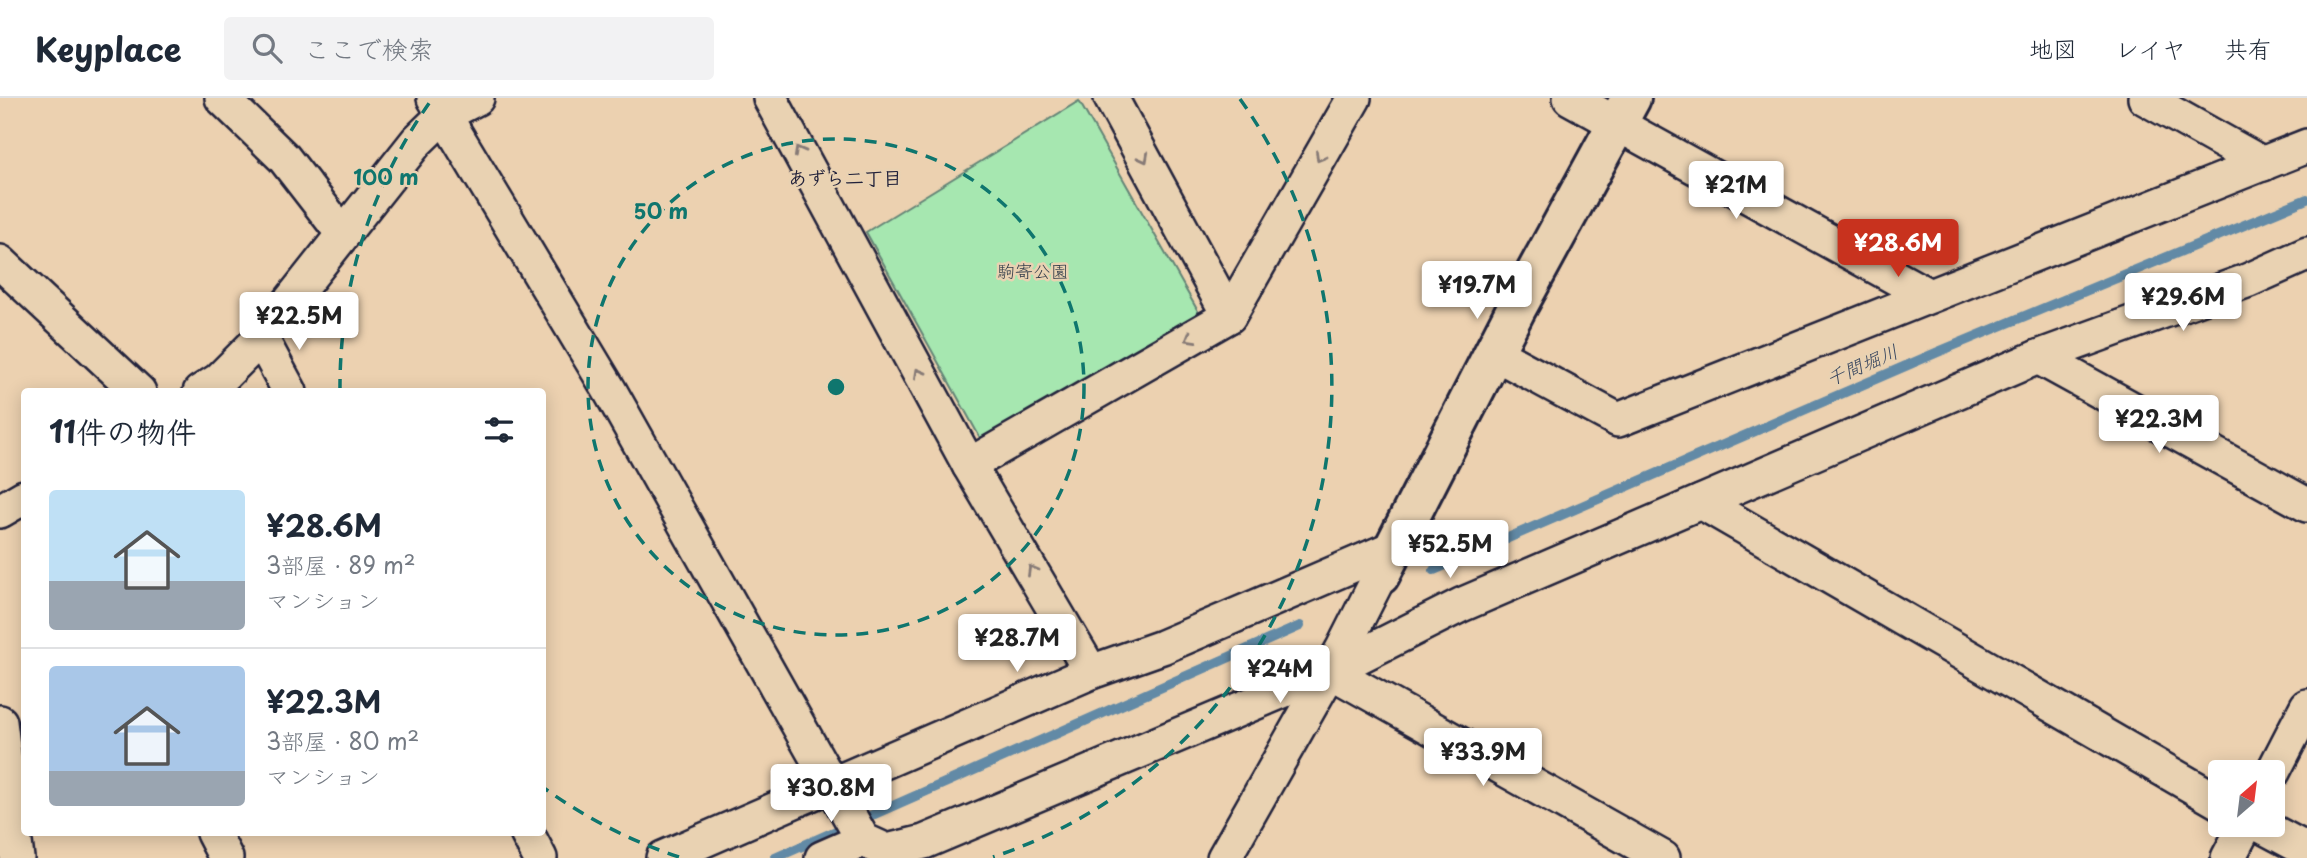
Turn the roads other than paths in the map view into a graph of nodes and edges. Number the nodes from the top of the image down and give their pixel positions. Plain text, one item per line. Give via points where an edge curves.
1 (222, 98) edge
2 (477, 98) edge
3 (770, 98) edge
4 (1111, 98) edge
5 (1354, 98) edge
6 (1570, 98) edge
7 (2145, 98) edge
8 (439, 107) edge
9 (1624, 111) edge
10 (2307, 146) edge
11 (2263, 164) junction
12 (342, 234) junction
13 (2307, 254) edge
14 (0, 262) edge
15 (1929, 296) junction
16 (1229, 316) junction
17 (261, 338) junction
18 (1494, 353) junction
19 (2038, 358) junction
20 (135, 388) edge
21 (206, 388) edge
22 (288, 388) edge
23 (970, 465) junction
24 (21, 499) edge
25 (1701, 502) junction
26 (2307, 505) edge
27 (0, 511) edge
28 (1387, 561) junction
29 (1330, 671) junction
30 (1091, 672) junction
31 (2307, 706) edge
32 (7, 739) edge
33 (2279, 760) edge
34 (836, 793) junction
35 (2208, 795) edge
36 (215, 836) edge
37 (529, 836) edge
38 (862, 837) junction
39 (2239, 837) edge
40 (2282, 837) edge
41 (2307, 850) edge
42 (17, 858) edge
43 (226, 858) edge
44 (540, 858) edge
45 (663, 858) edge
46 (822, 858) edge
47 (1224, 858) edge
48 (1662, 858) edge
49 (2228, 858) edge

1 - 12 street via 284,159
2 - 8 street
23 -> 3 street
4 -> 16 street
5 -> 16 street
6 - 9 street
7 - 11 street
8 - 12 street
8 - 34 street via 610,391
9 - 15 street
9 - 18 street
10 - 11 street
11 - 15 street
12 - 17 street
13 - 19 street
14 - 20 street
15 - 18 street via 1618,420
16 -> 23 street
17 - 21 street
17 - 22 street
18 - 28 street
19 - 25 street
19 - 26 street
30 -> 23 street
24 - 27 street
25 - 29 street via 1461,605
25 - 35 street
28 - 29 street
28 - 30 street
29 - 38 street via 924,842 887,851
29 - 47 street
29 - 48 street
30 - 34 street
31 - 33 street
32 - 42 street
34 - 38 street
34 - 45 street
36 - 43 street
37 - 44 street
38 - 46 street
39 - 49 street
40 - 41 street

